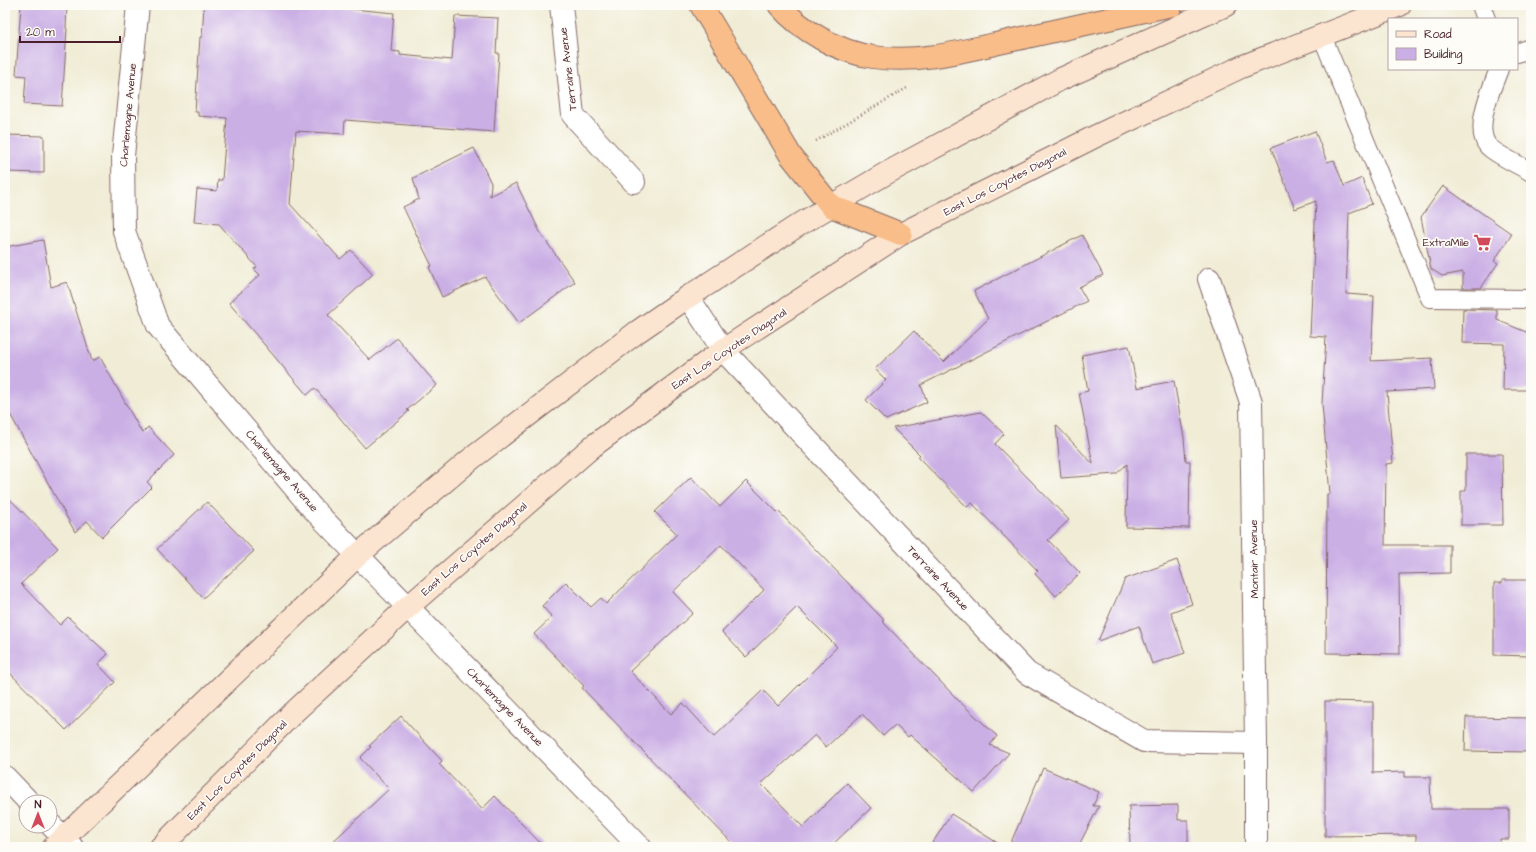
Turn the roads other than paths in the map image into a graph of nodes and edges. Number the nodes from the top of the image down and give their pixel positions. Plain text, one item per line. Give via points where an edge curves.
1 (138, 5) edge
2 (561, 5) edge
3 (701, 5) edge
4 (779, 5) edge
5 (1172, 5) edge
6 (1226, 5) edge
7 (1400, 5) edge
8 (1481, 5) edge
9 (1486, 18) edge
10 (1322, 36) junction
11 (1531, 48) edge
12 (1518, 53) edge
13 (1499, 70) edge
14 (1531, 172) edge
15 (634, 182) dead end
16 (831, 206) junction
17 (901, 234) junction
18 (1210, 279) dead end
19 (688, 297) junction
20 (1531, 299) edge
21 (723, 350) junction
22 (358, 555) junction
23 (408, 606) junction
24 (1256, 743) junction
25 (5, 777) edge
26 (21, 794) edge
27 (60, 839) edge
28 (160, 847) edge
29 (640, 847) edge
30 (1256, 847) edge

1 - 22 street, Charlemagne Avenue via 123,156 124,231 158,326 312,508
2 - 15 street, Terraine Avenue via 573,115
3 - 16 highway via 790,156
4 - 5 highway via 826,41 852,52 893,59 954,53
6 - 16 main road via 1061,79
7 - 10 main road, East Los Coyotes Diagonal
8 - 9 lane
10 - 17 main road, East Los Coyotes Diagonal via 1241,67
10 - 20 lane via 1430,298
11 - 12 lane
13 - 14 lane via 1487,99 1483,136 1489,147
16 - 17 highway
16 - 19 main road
17 - 21 main road, East Los Coyotes Diagonal
18 - 24 street, Montair Avenue via 1251,402
19 - 21 street, Terraine Avenue
19 - 22 main road via 572,381 471,459
21 - 23 main road, East Los Coyotes Diagonal via 593,446
21 - 24 street, Terraine Avenue via 1027,672 1144,741
22 - 23 street, Charlemagne Avenue
22 - 27 main road
23 - 28 main road, East Los Coyotes Diagonal via 294,712
23 - 29 street, Charlemagne Avenue
24 - 30 street, Montair Avenue
25 - 26 street

